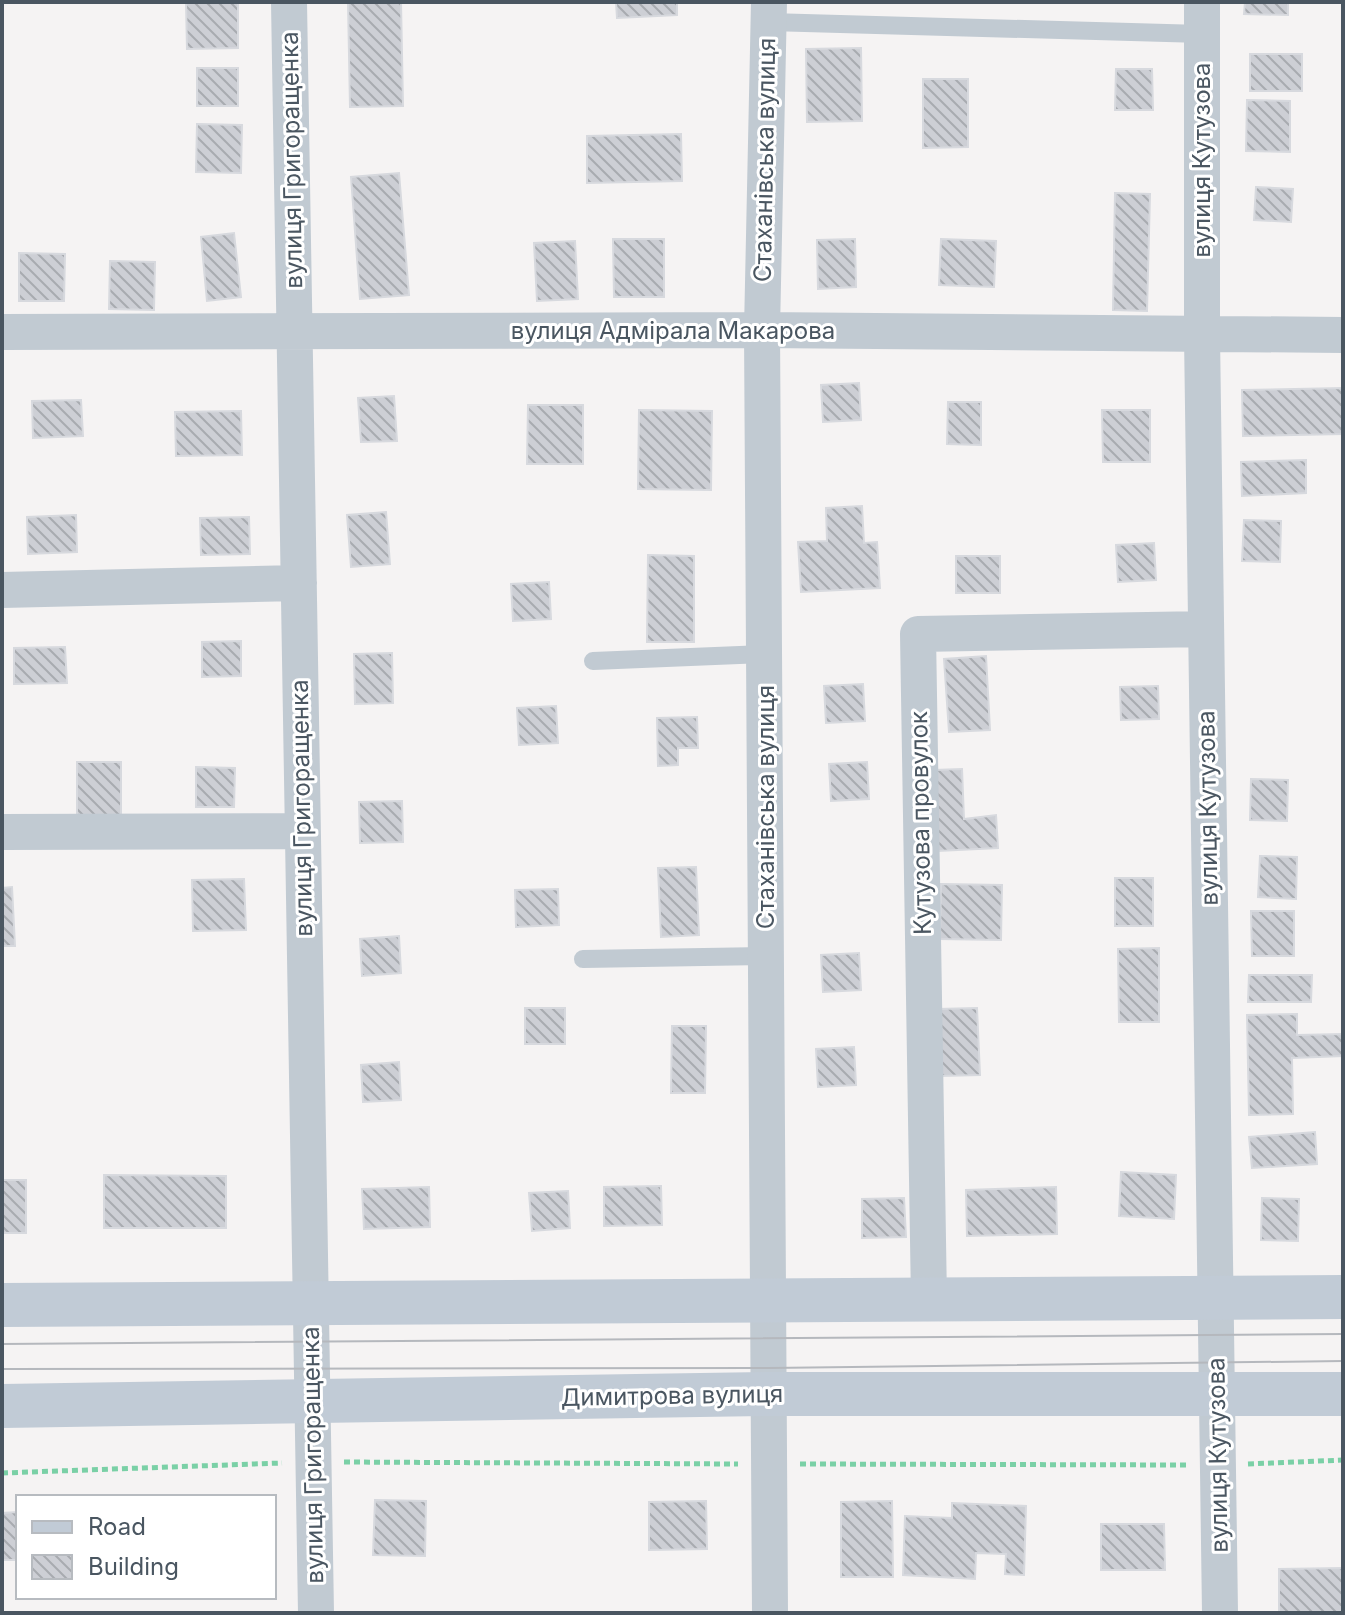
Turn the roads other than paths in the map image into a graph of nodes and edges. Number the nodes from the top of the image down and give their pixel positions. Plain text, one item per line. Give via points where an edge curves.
1 (289, 2) edge
2 (769, 12) edge
3 (1202, 18) edge
4 (762, 330) junction
5 (2, 332) edge
6 (295, 332) junction
7 (1343, 335) edge
8 (1202, 336) junction
9 (299, 583) junction
10 (2, 590) edge
11 (1206, 629) junction
12 (764, 654) junction
13 (593, 661) dead end
14 (302, 831) junction
15 (2, 832) edge
16 (767, 956) junction
17 (583, 959) dead end
18 (1343, 1297) edge
19 (1214, 1299) junction
20 (769, 1300) junction
21 (929, 1300) junction
22 (309, 1302) junction
23 (2, 1305) edge
24 (769, 1394) junction
25 (1343, 1394) edge
26 (1218, 1396) junction
27 (313, 1401) junction
28 (2, 1406) edge
29 (316, 1613) edge
30 (770, 1613) edge
31 (1220, 1613) edge

1 - 6 street, вулиця Григоращенка
2 - 3 lane
2 - 4 street, Стаханівська вулиця
3 - 8 street, вулиця Кутузова
4 - 6 street, вулиця Адмірала Макарова
4 - 8 street, вулиця Адмірала Макарова
4 - 12 street, Стаханівська вулиця
5 - 6 street, вулиця Адмірала Макарова
6 - 9 street, вулиця Григоращенка
7 - 8 street, вулиця Адмірала Макарова
8 - 11 street, вулиця Кутузова
9 - 10 street
9 - 14 street, вулиця Григоращенка
11 - 19 street, вулиця Кутузова
11 - 21 street, Кутузова провулок via 918,634
12 - 13 lane
12 - 16 street, Стаханівська вулиця
14 - 15 street
14 - 22 street, вулиця Григоращенка
16 - 17 lane
16 - 20 street, Стаханівська вулиця
18 - 19 street
19 - 21 street
19 - 26 street, вулиця Кутузова
20 - 21 street
20 - 22 street
20 - 24 street, Стаханівська вулиця
22 - 23 street
22 - 27 street, вулиця Григоращенка
24 - 26 street, Димитрова вулиця
24 - 27 street, Димитрова вулиця
24 - 30 street, Стаханівська вулиця
25 - 26 street, Димитрова вулиця
26 - 31 street, вулиця Кутузова
27 - 28 street, Димитрова вулиця
27 - 29 street, вулиця Григоращенка

